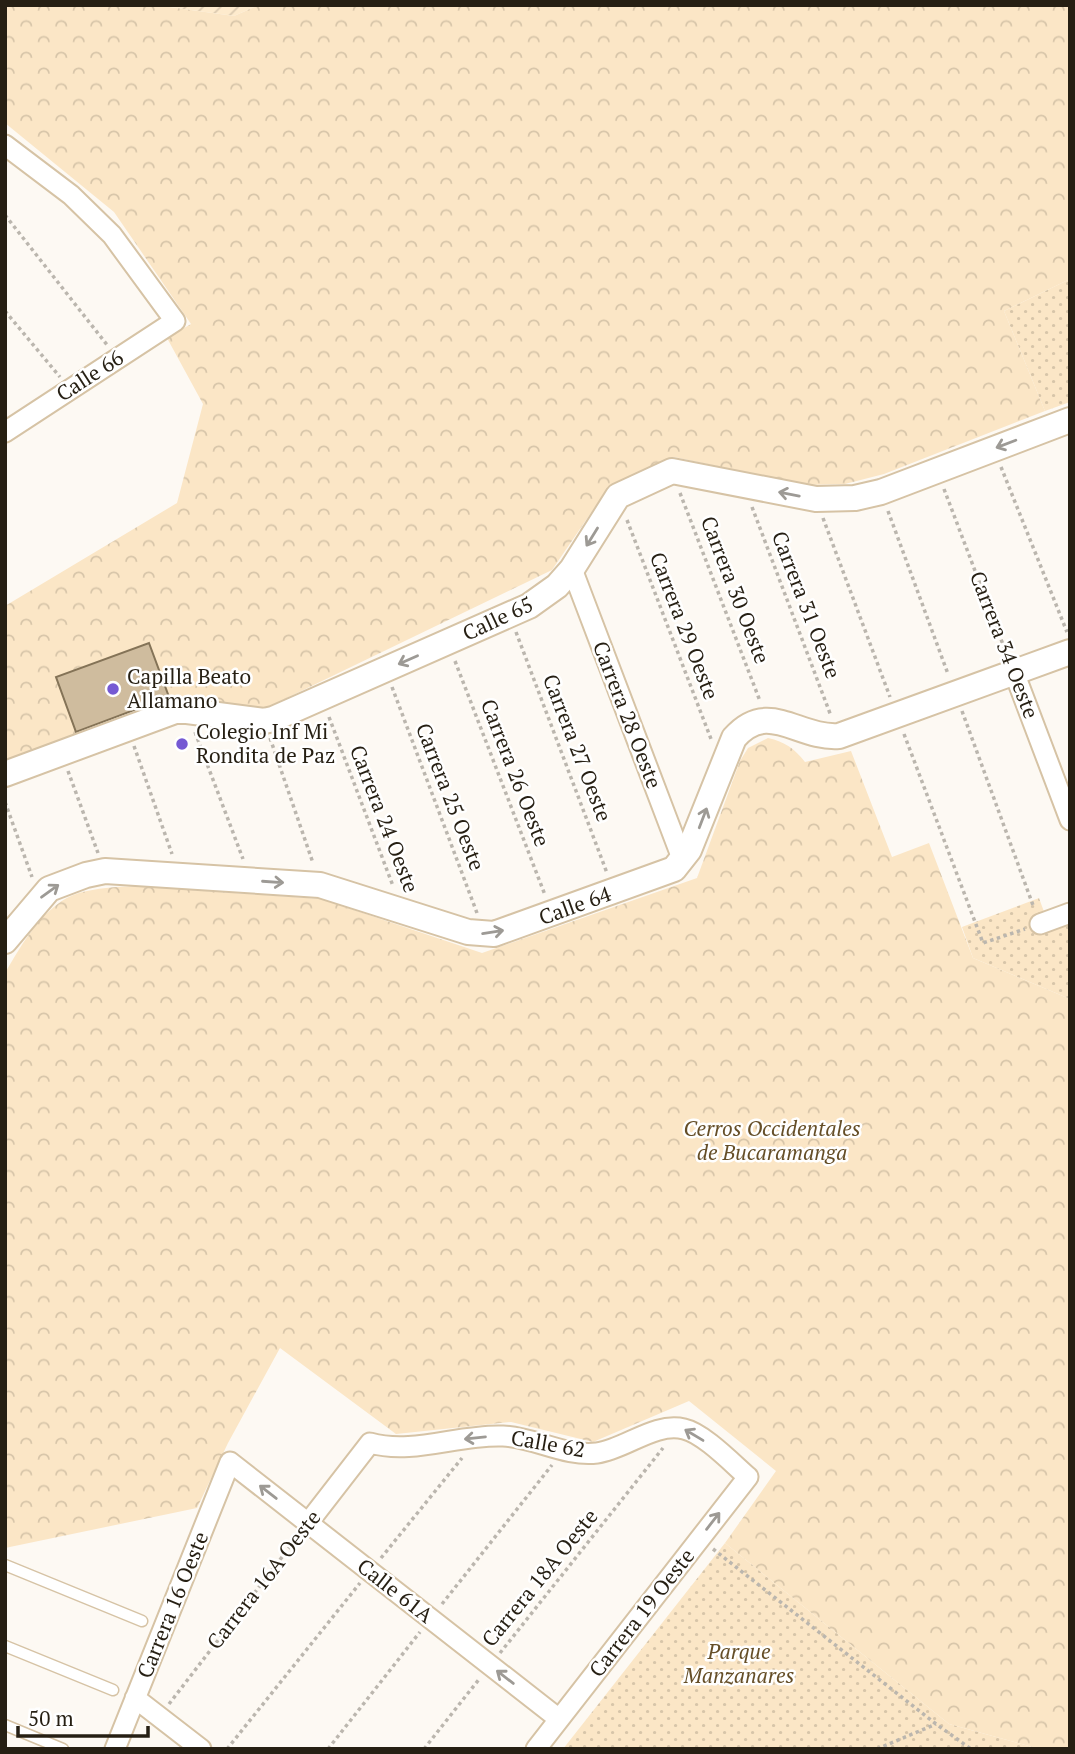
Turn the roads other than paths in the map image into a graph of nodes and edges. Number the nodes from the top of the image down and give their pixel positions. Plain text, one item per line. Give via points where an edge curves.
1 (5, 145) edge
2 (1070, 420) edge
3 (5, 432) edge
4 (572, 569) junction
5 (1070, 652) edge
6 (1014, 672) junction
7 (5, 774) edge
8 (1070, 820) edge
9 (683, 861) junction
10 (1070, 914) edge
11 (1040, 924) road end
12 (5, 941) edge
13 (370, 1443) joint
14 (230, 1462) joint
15 (748, 1476) joint
16 (308, 1523) junction
17 (5, 1565) edge
18 (142, 1621) dead end
19 (5, 1646) edge
20 (113, 1690) dead end
21 (135, 1698) junction
22 (559, 1719) junction
23 (5, 1725) edge
24 (63, 1749) edge
25 (115, 1749) edge
26 (201, 1749) edge
27 (536, 1749) edge

1 - 3 street, Calle 66 via 71,195 112,235 175,321
2 -> 4 street, Calle 65 via 855,498 816,499 672,471 618,496
4 -> 7 street, Calle 65 via 540,600 284,715 264,721 187,711 162,714
4 - 9 street, Carrera 28 Oeste
5 - 6 street
6 - 8 street, Carrera 34 Oeste
9 -> 6 street via 734,738 751,723 768,721 816,736 839,736
12 -> 9 street, Calle 64 via 56,885 105,871 320,885 468,932 494,934 664,874
10 - 11 street
15 -> 13 street, Calle 62 via 692,1431 680,1428 598,1453 501,1436 399,1447
13 - 16 street, Carrera 16A Oeste
16 -> 14 street, Calle 61A
14 - 21 street, Carrera 16 Oeste
22 -> 15 street, Carrera 19 Oeste
22 -> 16 street, Calle 61A
17 - 18 lane
19 - 20 lane
21 - 25 street, Carrera 16 Oeste
21 - 26 street
22 - 27 street, Carrera 19 Oeste
23 - 24 lane

